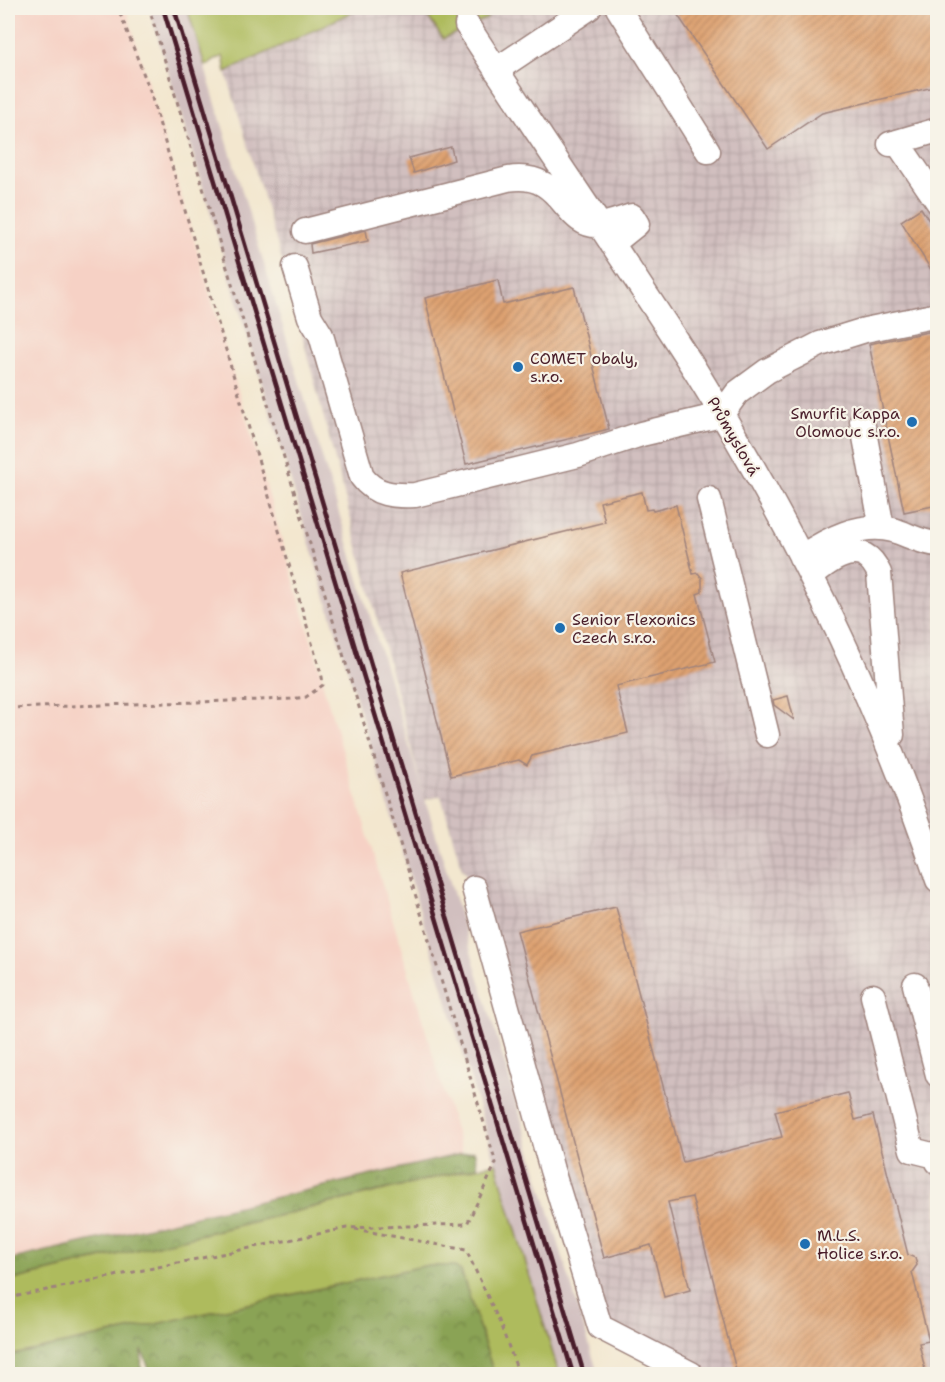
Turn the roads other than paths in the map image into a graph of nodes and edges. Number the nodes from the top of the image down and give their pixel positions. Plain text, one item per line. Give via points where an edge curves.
1 (589, 8) edge
2 (618, 8) edge
3 (467, 25) dead end
4 (496, 70) junction
5 (938, 130) edge
6 (708, 151) dead end
7 (938, 202) edge
8 (306, 231) dead end
9 (606, 234) junction
10 (296, 267) dead end
11 (938, 315) edge
12 (721, 415) junction
13 (862, 420) dead end
14 (709, 499) dead end
15 (882, 528) junction
16 (938, 544) edge
17 (806, 567) junction
18 (768, 735) dead end
19 (894, 758) junction
20 (938, 879) edge
21 (474, 888) dead end
22 (915, 985) dead end
23 (873, 996) dead end
24 (938, 1075) edge
25 (937, 1158) edge
26 (691, 1374) edge

1 - 4 street
2 - 6 street
3 - 4 street, Průmyslová
4 - 9 street, Průmyslová
5 - 7 street via 894,143
8 - 9 street via 523,177 550,187 581,221
9 - 12 street, Průmyslová
10 - 12 street via 310,317 321,335 362,477 385,494 414,495
11 - 12 street via 820,344 768,371 737,393
12 - 17 street, Průmyslová
13 - 15 street
14 - 18 street
15 - 16 street via 926,544
15 - 17 street via 832,538
17 - 19 street, Průmyslová via 854,664
17 - 19 street via 852,553 866,555 874,562 879,573
19 - 20 street, Průmyslová
21 - 26 street via 600,1327
22 - 24 street
23 - 25 street via 912,1150

